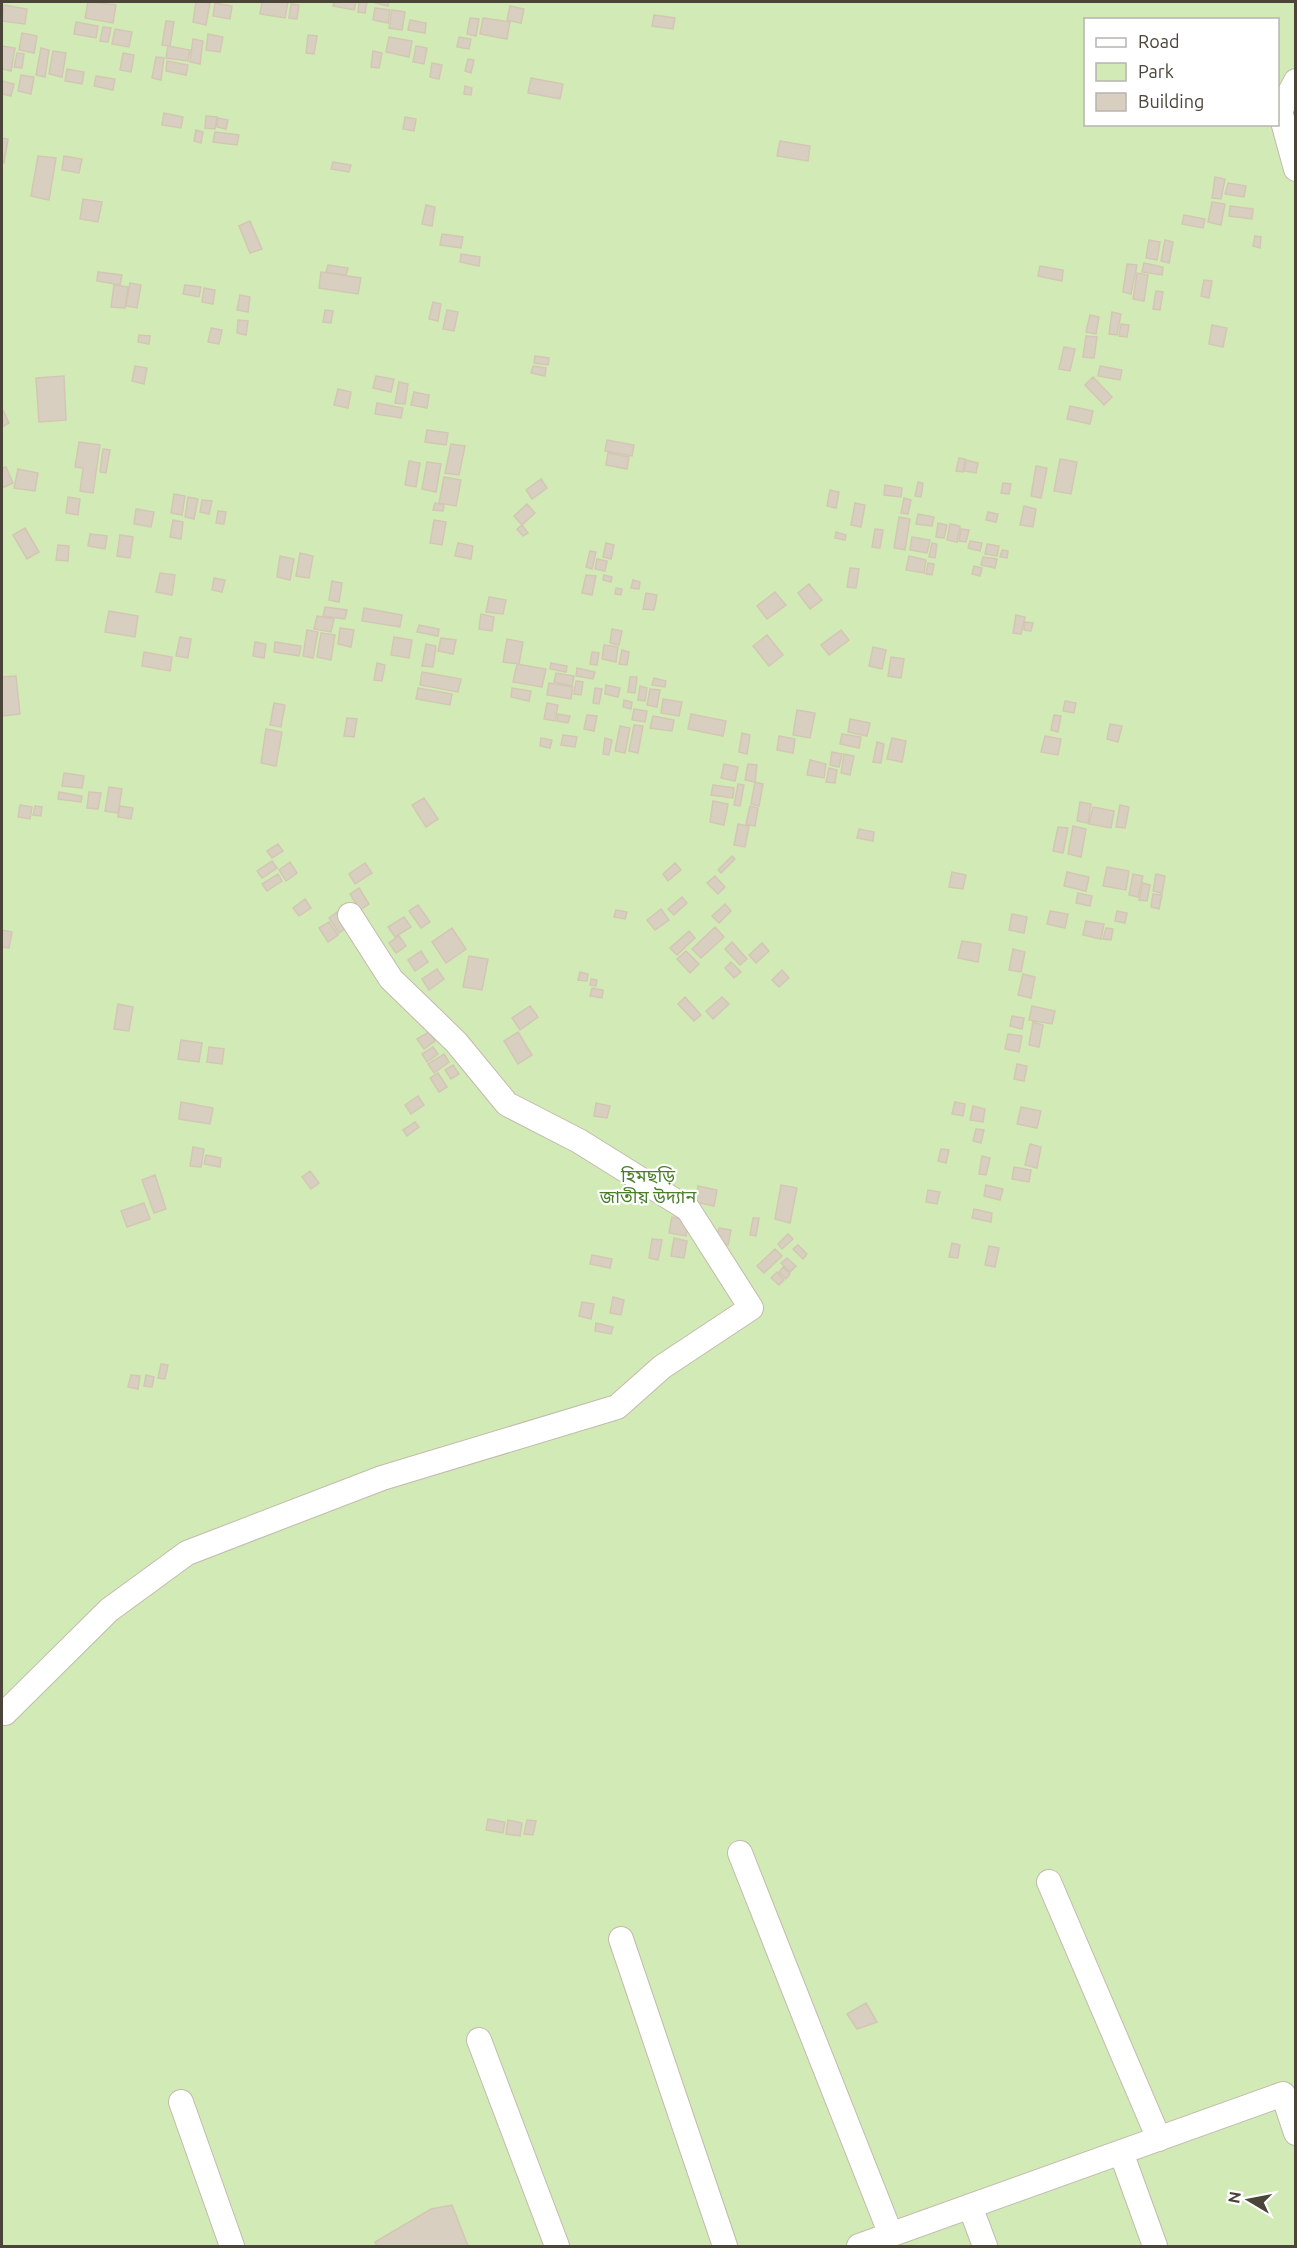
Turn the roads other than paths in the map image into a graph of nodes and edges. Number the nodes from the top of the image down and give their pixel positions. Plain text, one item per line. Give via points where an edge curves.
1 (1296, 81) edge
2 (1296, 169) edge
3 (350, 915) dead end
4 (5, 1713) dead end
5 (740, 1854) dead end
6 (1049, 1882) dead end
7 (621, 1939) dead end
8 (479, 2040) dead end
9 (181, 2102) dead end
10 (1296, 2133) edge
11 (1159, 2139) junction
12 (1121, 2152) junction
13 (970, 2206) junction
14 (891, 2235) junction
15 (232, 2247) edge
16 (557, 2247) edge
17 (725, 2247) edge
18 (859, 2247) edge
19 (985, 2247) edge
20 (1155, 2247) edge

1 - 2 street via 1280,111
3 - 4 street via 392,979 456,1042 507,1104 579,1141 688,1209 751,1308 662,1367 617,1407 382,1478 187,1554 109,1610
5 - 14 street
6 - 11 street
7 - 17 street
8 - 16 street
9 - 15 street
10 - 11 street via 1283,2094
11 - 12 street
12 - 13 street
12 - 20 street
13 - 14 street
13 - 19 street
14 - 18 street

